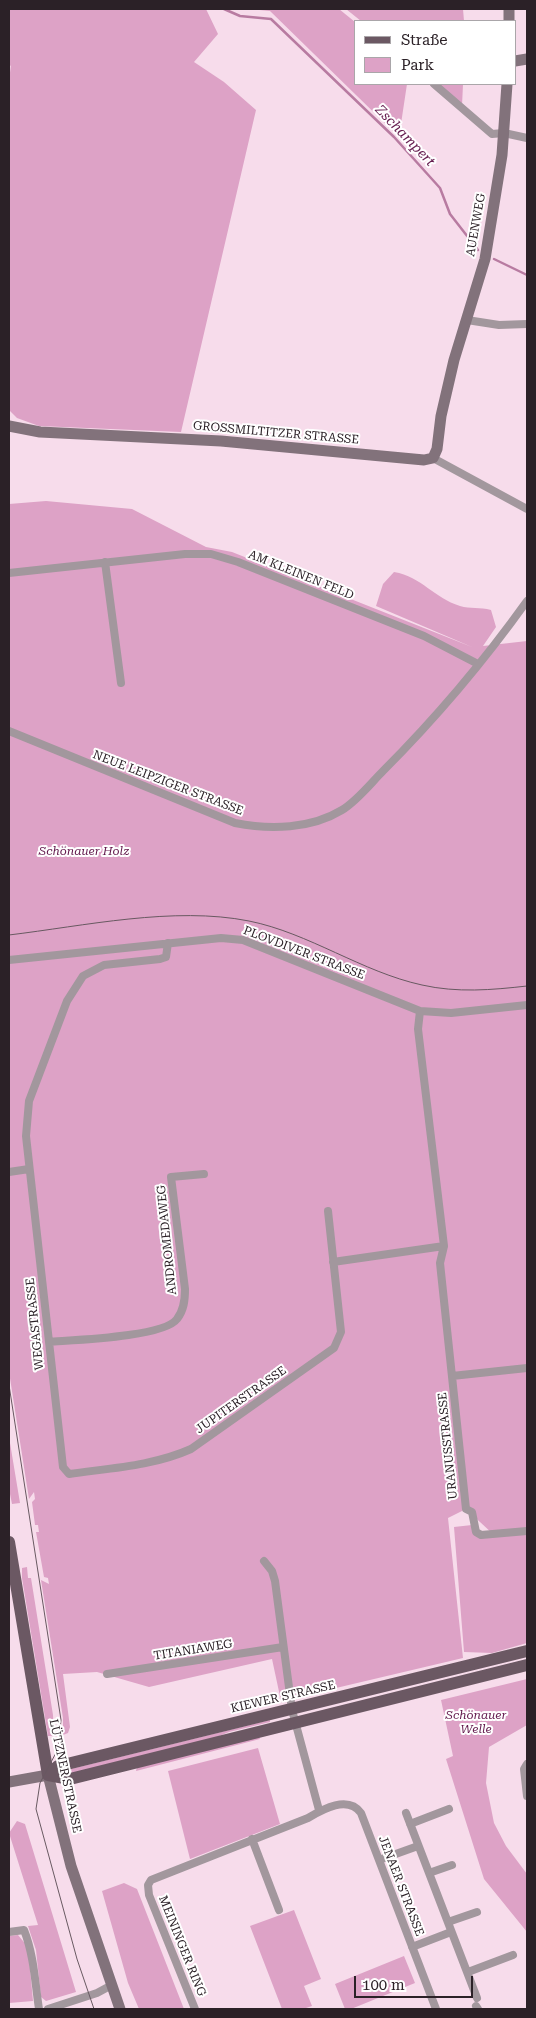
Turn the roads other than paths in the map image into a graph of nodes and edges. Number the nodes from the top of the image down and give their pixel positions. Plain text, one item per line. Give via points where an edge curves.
1 (435, 85) edge
2 (507, 85) edge
3 (504, 133) junction
4 (527, 138) edge
5 (466, 320) junction
6 (527, 324) edge
7 (9, 426) edge
8 (433, 458) junction
9 (527, 509) edge
10 (105, 562) junction
11 (9, 573) edge
12 (527, 600) edge
13 (478, 664) junction
14 (120, 683) dead end
15 (9, 731) edge
16 (168, 943) junction
17 (9, 960) edge
18 (527, 1005) edge
19 (420, 1011) junction
20 (30, 1168) junction
21 (9, 1172) edge
22 (204, 1174) dead end
23 (328, 1211) dead end
24 (444, 1246) junction
25 (333, 1262) junction
26 (49, 1342) junction
27 (527, 1368) edge
28 (452, 1376) junction
29 (70, 1474) joint
30 (527, 1530) edge
31 (9, 1542) edge
32 (264, 1561) dead end
33 (283, 1647) junction
34 (527, 1651) edge
35 (527, 1665) edge
36 (107, 1674) dead end
37 (292, 1710) junction
38 (296, 1725) junction
39 (527, 1764) edge
40 (48, 1775) junction
41 (9, 1782) edge
42 (527, 1796) edge
43 (449, 1809) dead end
44 (320, 1810) junction
45 (406, 1813) dead end
46 (410, 1824) junction
47 (252, 1839) junction
48 (418, 1846) junction
49 (379, 1860) junction
50 (452, 1865) dead end
51 (429, 1873) junction
52 (279, 1910) dead end
53 (477, 1912) dead end
54 (448, 1922) junction
55 (9, 1932) edge
56 (451, 1932) junction
57 (412, 1947) junction
58 (513, 1955) dead end
59 (468, 1972) junction
60 (110, 1986) junction
61 (477, 2004) edge
62 (38, 2009) edge
63 (48, 2009) edge
64 (120, 2009) edge
65 (195, 2009) edge
66 (436, 2009) edge

1 - 3 street via 487,131
2 - 3 street, AUENWEG
3 - 4 street
3 - 5 street, AUENWEG via 485,254
5 - 6 street via 499,326
5 - 8 street, AUENWEG
7 - 8 street, GROSSMILTITZER STRASSE via 40,432 221,441 424,460
8 - 9 street, GROSSMILTITZER STRASSE
10 - 11 street, AM KLEINEN FELD
10 - 13 street, AM KLEINEN FELD via 211,554 424,636
10 - 14 street
12 - 13 street, NEUE LEIPZIGER STRASSE
13 - 15 street, NEUE LEIPZIGER STRASSE via 420,734 344,809 327,817 284,827 235,823
16 - 17 street, PLOVDIVER STRASSE
16 - 19 street, PLOVDIVER STRASSE via 221,938 243,940
16 - 20 street, WEGASTRASSE via 166,957 93,969 70,993 29,1101 26,1136
18 - 19 street, PLOVDIVER STRASSE via 451,1013
19 - 24 street via 418,1029
20 - 21 street
20 - 26 street, WEGASTRASSE
22 - 26 street, ANDROMEDAWEG via 171,1177 185,1289 184,1305 177,1320 161,1329 141,1333
23 - 25 street, JUPITERSTRASSE
24 - 25 street
24 - 28 street via 440,1260
25 - 29 street, JUPITERSTRASSE via 341,1332 334,1348 191,1449 148,1463
26 - 29 street, WEGASTRASSE via 63,1467
27 - 28 street, URANUSSTRASSE
28 - 30 street, URANUSSTRASSE via 466,1509 472,1512 476,1532 488,1536
31 - 40 main road, LÜTZNER STRASSE
32 - 33 street via 275,1581
33 - 36 street, TITANIAWEG
33 - 37 street
34 - 37 main road, KIEWER STRASSE
35 - 38 main road, KIEWER STRASSE
37 - 38 street
37 - 40 main road, KIEWER STRASSE via 58,1766
38 - 40 main road, KIEWER STRASSE via 70,1779
38 - 44 street
39 - 42 street via 524,1769
40 - 41 street, KIEWER STRASSE
40 - 60 street, LÜTZNER STRASSE via 72,1866
43 - 46 street
44 - 47 street, MEININGER RING via 308,1818
44 - 49 street, JENAER STRASSE via 346,1804 358,1809
45 - 46 street
46 - 48 street
47 - 52 street
47 - 65 street, MEININGER RING via 155,1877 148,1884 149,1895
48 - 49 street
48 - 51 street
49 - 57 street, JENAER STRASSE
50 - 51 street
51 - 54 street
53 - 54 street
54 - 56 street
55 - 62 street via 24,1930 26,1935 31,1950
56 - 57 street
56 - 59 street
57 - 66 street, JENAER STRASSE
58 - 59 street
59 - 61 street
60 - 63 street
60 - 64 street, LÜTZNER STRASSE

